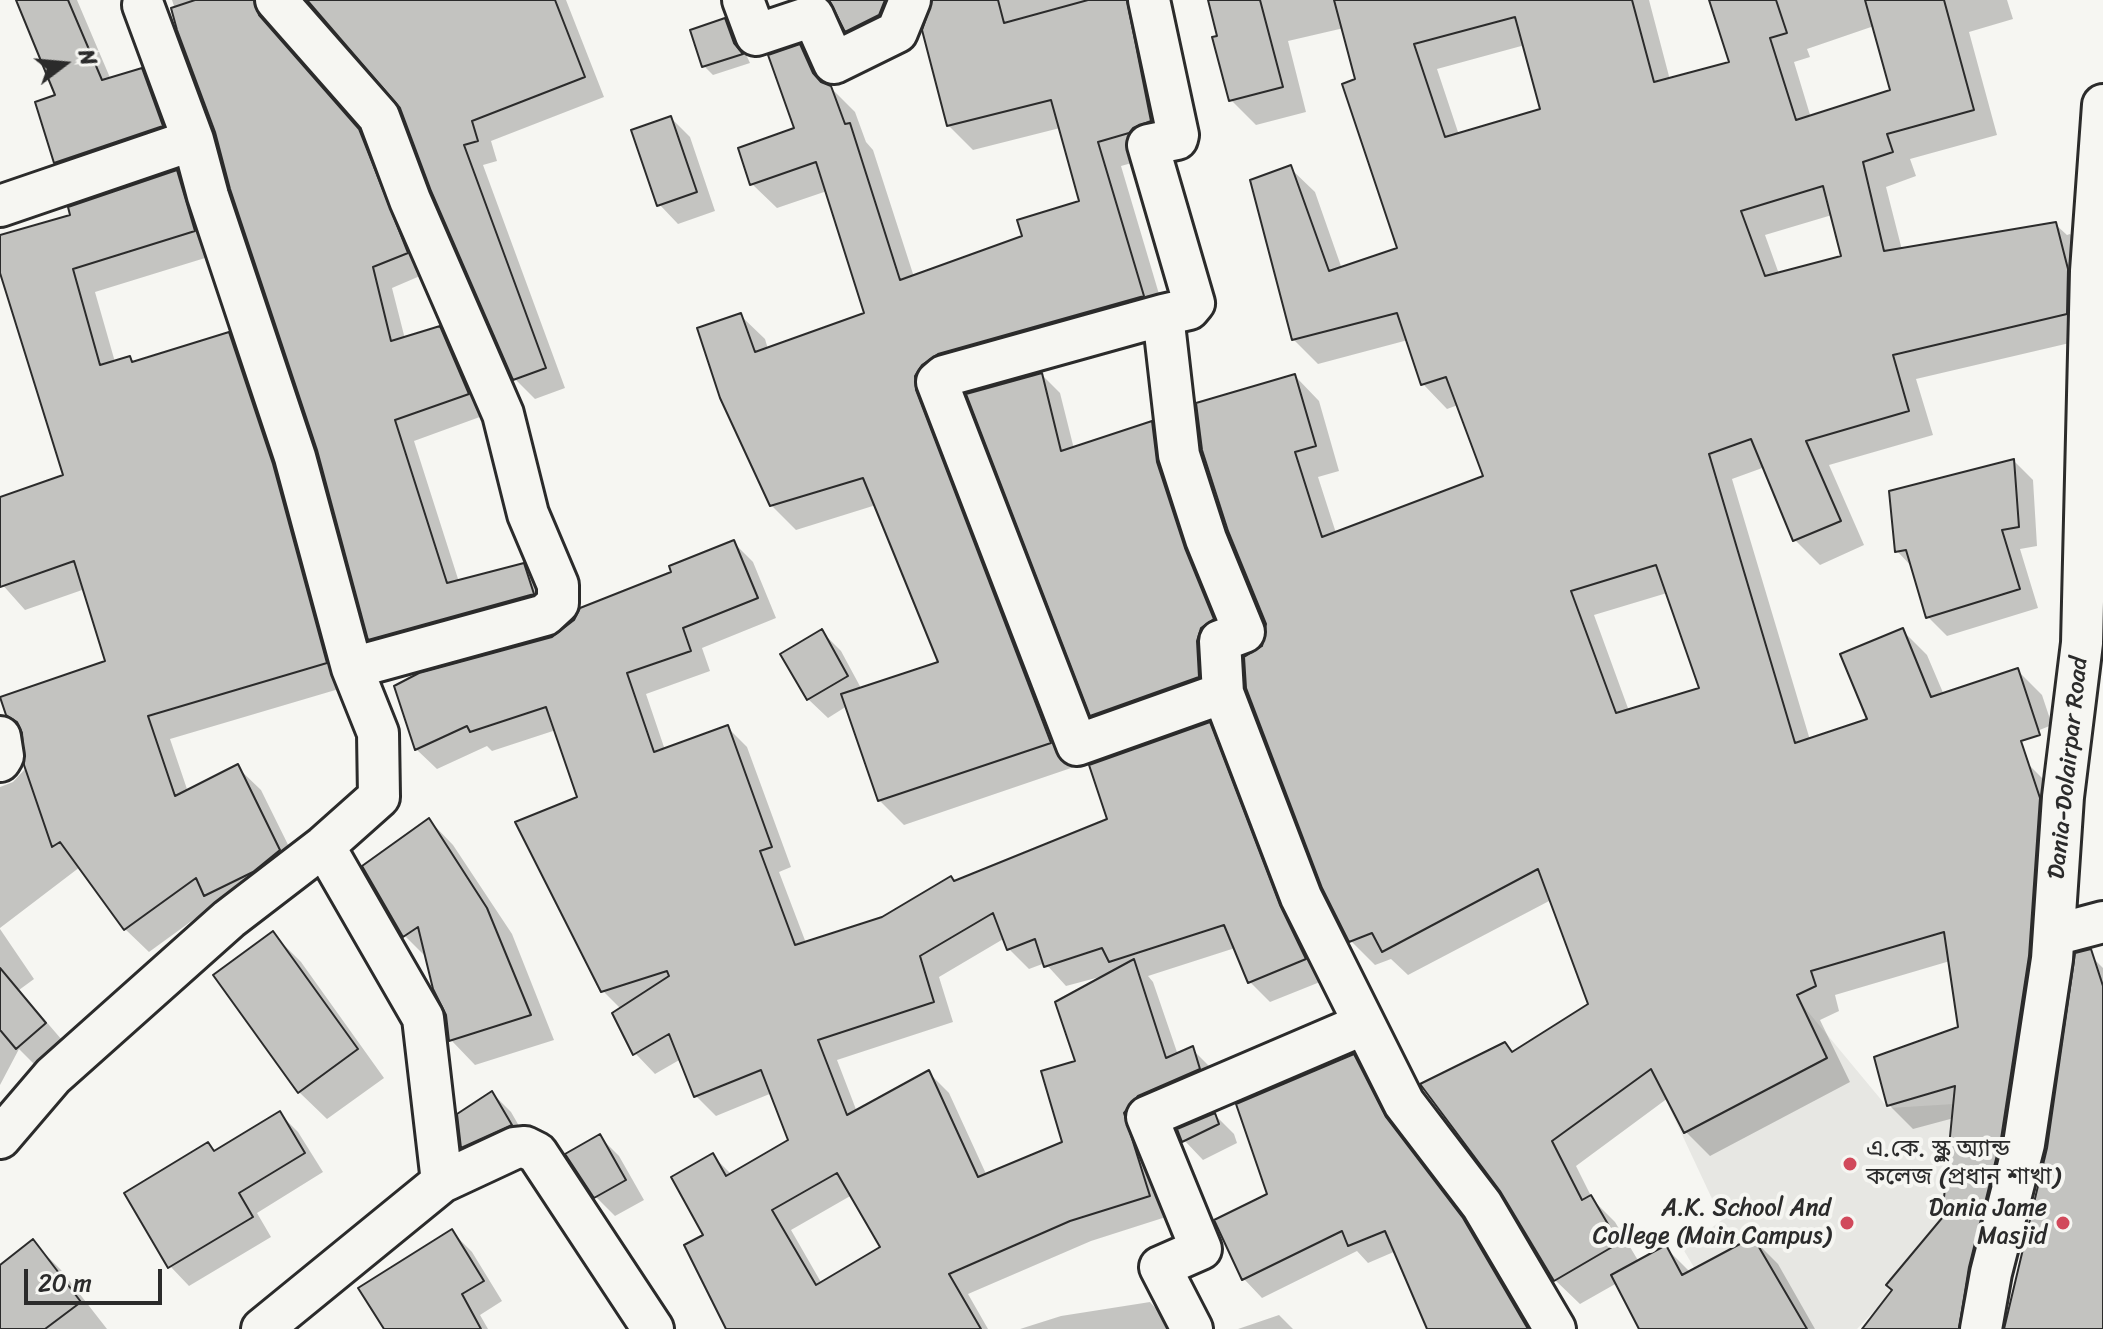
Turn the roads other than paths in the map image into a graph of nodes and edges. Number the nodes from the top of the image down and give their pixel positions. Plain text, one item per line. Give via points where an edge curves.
1 (276, 0) edge
2 (743, 0) edge
3 (910, 0) edge
4 (1149, 0) edge
5 (147, 2) edge
6 (2103, 105) edge
7 (193, 140) junction
8 (0, 206) edge
9 (1163, 315) junction
10 (2092, 634) edge
11 (352, 668) junction
12 (1223, 693) junction
13 (0, 737) edge
14 (0, 761) edge
15 (324, 846) junction
16 (2103, 922) edge
17 (2054, 935) junction
18 (1364, 1024) junction
19 (0, 1138) edge
20 (442, 1182) junction
21 (1188, 1328) edge
22 (262, 1329) edge
23 (653, 1329) edge
24 (1555, 1329) edge
25 (1981, 1329) edge

1 - 11 street via 379,117 503,414 528,514 558,585 558,603 545,615
2 - 3 street via 756,35 813,16 834,63 897,32
4 - 9 street via 1178,135 1148,145 1194,303
5 - 7 street
6 - 10 street, Dania-Dolairpar Road via 2091,271
7 - 8 street
7 - 11 street via 295,457
9 - 12 street via 1179,455 1244,632 1220,641
9 - 12 street via 937,382 1077,745
10 - 17 street, Dania-Dolairpar Road via 2063,797
11 - 15 street via 378,733 379,797
12 - 18 street via 1301,897
13 - 14 street
15 - 19 street via 229,919 53,1076
15 - 20 street via 423,1018
16 - 17 street
17 - 25 street, Dania-Dolairpar Road via 2024,1144
18 - 21 street via 1147,1117 1201,1249 1160,1267
18 - 24 street via 1404,1103 1482,1205
20 - 22 street
20 - 23 street via 515,1148 537,1153

